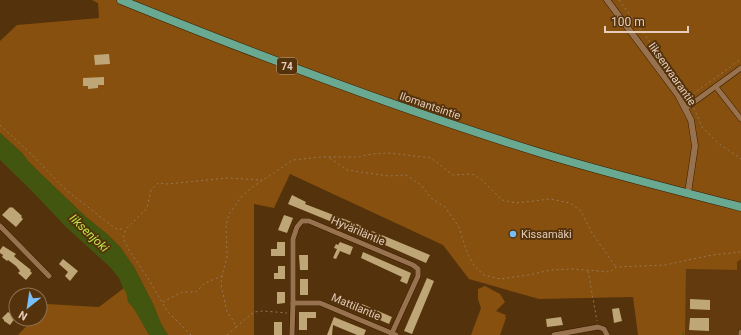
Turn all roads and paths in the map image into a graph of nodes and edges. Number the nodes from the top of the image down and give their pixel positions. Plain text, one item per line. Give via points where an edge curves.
1 (121, 0) edge
2 (607, 0) edge
3 (619, 0) edge
4 (741, 59) edge
5 (741, 68) edge
6 (716, 87) junction
7 (692, 104) junction
8 (686, 108) junction
9 (741, 119) edge
10 (0, 125) edge
11 (329, 158) junction
12 (741, 159) edge
13 (262, 180) junction
14 (688, 193) junction
15 (741, 207) edge
16 (0, 226) edge
17 (126, 229) junction
18 (741, 252) edge
19 (616, 266) junction
20 (588, 271) junction
21 (49, 276) dead end
22 (222, 276) junction
23 (163, 302) junction
24 (292, 303) junction
25 (292, 314) junction
26 (236, 327) junction
27 (598, 327) junction
28 (394, 334) edge
29 (191, 335) edge
30 (227, 335) edge
31 (292, 335) edge
32 (554, 335) edge
33 (607, 335) edge

1 - 14 main road, Ilomantsintie / 74 via 377,99 542,154
2 - 8 street, Iiksenvaarantie
3 - 4 path via 689,97
5 - 6 street
6 - 7 street
6 - 9 street
7 - 8 street
7 - 12 path via 702,127 718,143
8 - 14 street, Iiksenvaarantie via 691,120 695,146
10 - 17 path via 66,190 116,229
11 - 13 path via 293,160
11 - 19 path via 390,153 431,158 453,174 472,174 482,180 502,200 516,203 550,199 570,203 581,211 592,233
11 - 20 path via 347,170 389,176 406,175 421,185 431,198 445,207 459,227 474,266 484,275 500,279 551,270
13 - 17 path via 228,178 167,184 158,182 151,190 146,208
13 - 22 path via 242,196 229,214 226,225 227,257
14 - 15 main road, Ilomantsintie / 74
16 - 21 street
17 - 23 path via 123,238 129,250
18 - 19 path via 665,265
19 - 20 path via 610,272
20 - 27 path
22 - 23 path via 205,283 196,292 182,292
22 - 26 path via 221,284 227,312
23 - 29 path via 167,311
24 - 25 street
24 - 28 street, Mattilantie via 320,303
24 - 28 street, Hyväriläntie via 293,239 302,221 309,221 418,269 418,276
25 - 26 path via 254,312
25 - 31 street
26 - 30 path
27 - 32 street
27 - 33 street via 604,329

